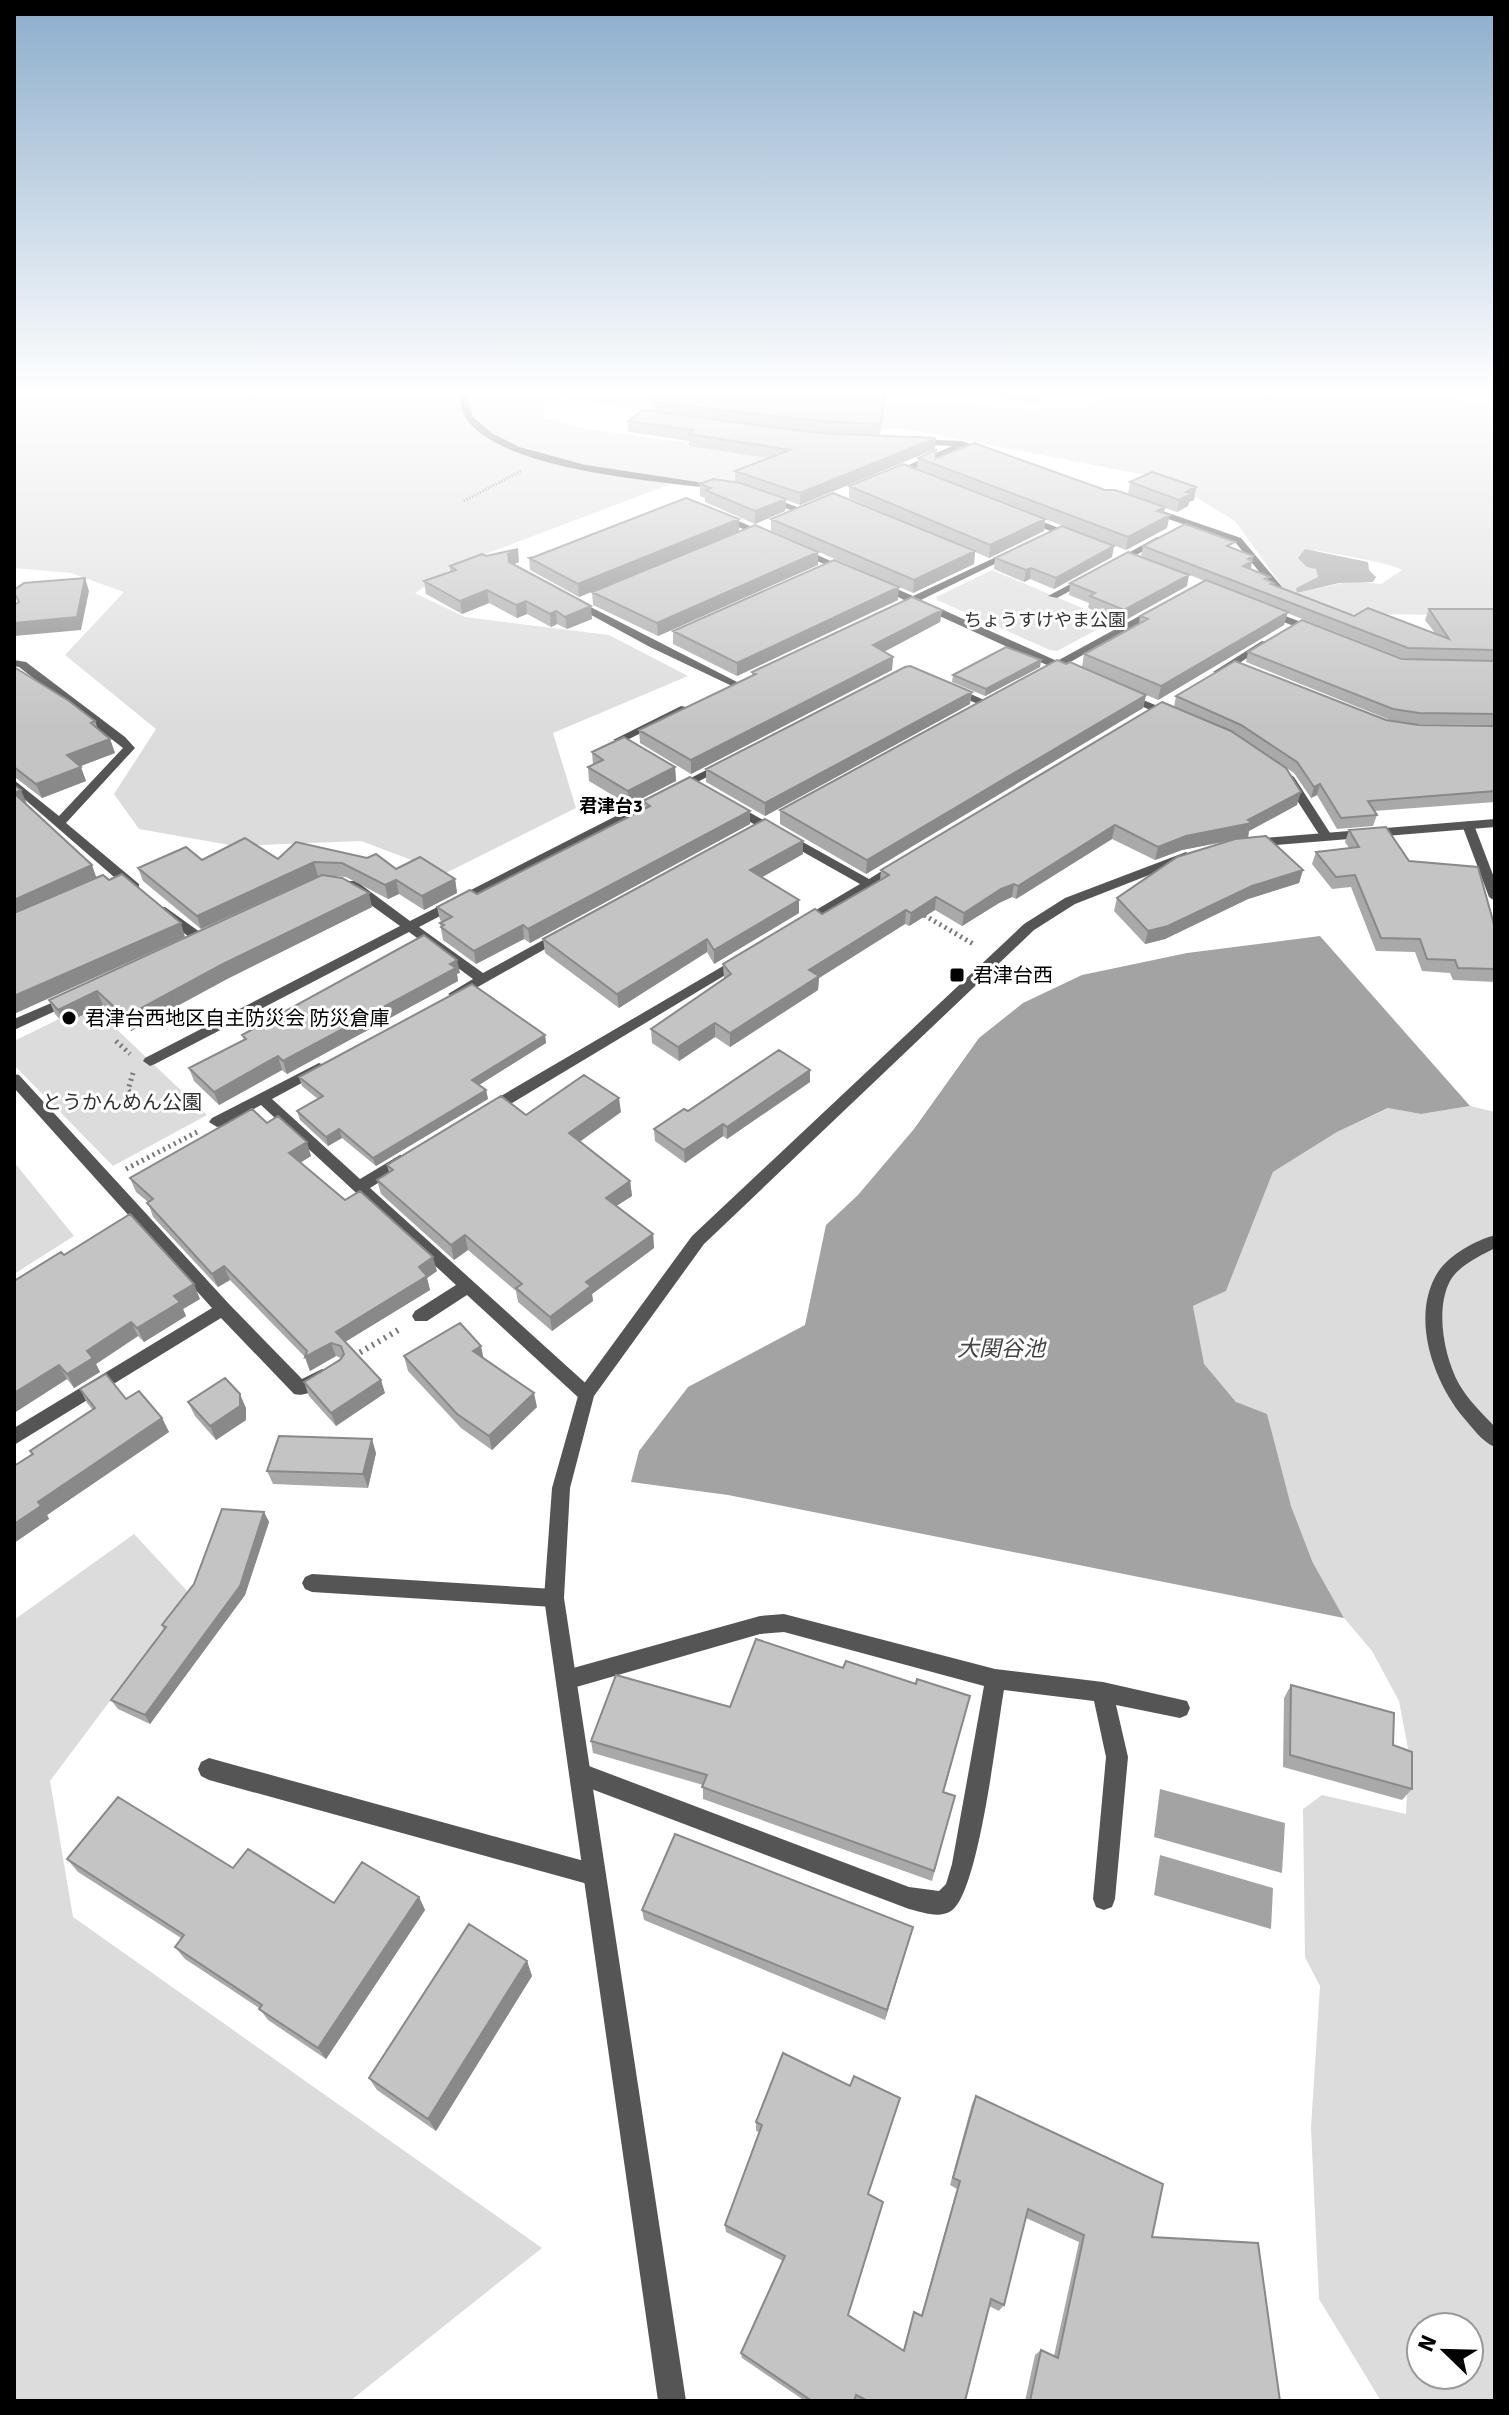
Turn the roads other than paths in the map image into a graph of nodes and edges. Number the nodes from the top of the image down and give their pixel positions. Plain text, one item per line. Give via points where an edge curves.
1 (780, 502) edge
2 (1147, 508) edge
3 (708, 510) edge
4 (1017, 515) edge
5 (793, 517) edge
6 (1190, 523) junction
7 (769, 526) edge
8 (1177, 530) edge
9 (757, 531) junction
10 (1059, 531) junction
11 (742, 537) edge
12 (1164, 537) edge
13 (1045, 538) edge
14 (1086, 541) edge
15 (1031, 544) edge
16 (1126, 557) junction
17 (975, 558) edge
18 (1113, 558) edge
19 (1139, 562) edge
20 (989, 564) junction
21 (834, 565) junction
22 (1102, 570) edge
23 (820, 571) edge
24 (861, 576) edge
25 (874, 582) edge
26 (1283, 594) edge
27 (1053, 596) dead end
28 (566, 597) edge
29 (594, 598) edge
30 (915, 599) junction
31 (1174, 601) edge
32 (579, 604) junction
33 (901, 606) edge
34 (1252, 606) edge
35 (1297, 624) junction
36 (1284, 632) edge
37 (1324, 634) edge
38 (668, 639) edge
39 (1271, 640) edge
40 (654, 645) junction
41 (14, 663) edge
42 (1232, 664) junction
43 (1057, 665) junction
44 (1246, 669) edge
45 (1080, 675) edge
46 (749, 677) edge
47 (1032, 679) edge
48 (1207, 679) edge
49 (937, 682) edge
50 (736, 684) junction
51 (1106, 687) edge
52 (723, 690) edge
53 (697, 702) edge
54 (1170, 702) edge
55 (1157, 709) junction
56 (973, 711) edge
57 (1144, 717) edge
58 (1182, 720) edge
59 (631, 747) edge
60 (733, 760) edge
61 (1277, 768) edge
62 (684, 778) junction
63 (14, 784) edge
64 (703, 789) edge
65 (715, 796) edge
66 (778, 818) edge
67 (60, 822) junction
68 (1495, 823) edge
69 (1468, 825) junction
70 (764, 826) junction
71 (750, 833) edge
72 (1326, 836) junction
73 (1231, 845) edge
74 (1202, 852) edge
75 (908, 860) edge
76 (121, 876) junction
77 (339, 881) edge
78 (108, 883) edge
79 (869, 884) junction
80 (1495, 897) edge
81 (411, 926) junction
82 (576, 928) edge
83 (788, 932) edge
84 (185, 945) edge
85 (762, 948) edge
86 (482, 979) junction
87 (84, 993) edge
88 (441, 1001) edge
89 (14, 1025) edge
90 (150, 1061) dead end
91 (331, 1061) edge
92 (14, 1079) edge
93 (262, 1098) junction
94 (480, 1115) edge
95 (217, 1122) road end
96 (412, 1155) edge
97 (359, 1187) junction
98 (1495, 1241) edge
99 (468, 1286) junction
100 (223, 1309) junction
101 (421, 1316) road end
102 (337, 1366) edge
103 (586, 1394) junction
104 (14, 1437) edge
105 (1495, 1439) edge
106 (312, 1583) dead end
107 (554, 1598) junction
108 (995, 1679) junction
109 (566, 1680) junction
110 (1103, 1692) junction
111 (1180, 1708) dead end
112 (209, 1769) dead end
113 (581, 1774) junction
114 (595, 1875) junction
115 (1104, 1899) dead end
116 (672, 2401) edge

1 - 5 street via 810,510
2 - 6 street
3 - 9 street
4 - 10 street
6 - 8 street
6 - 26 street via 1238,540
7 - 9 street
9 - 11 street
9 - 21 street
10 - 13 street
10 - 14 street
12 - 16 street
15 - 20 street
16 - 18 street
16 - 19 street
17 - 20 street
20 - 30 street
21 - 23 street
21 - 24 street
22 - 27 street
25 - 30 street
28 - 32 street
29 - 32 street
30 - 33 street
30 - 43 street
31 - 43 street
32 - 40 street
34 - 35 street
35 - 36 street
35 - 37 street
38 - 40 street
39 - 42 street
40 - 50 street
41 - 67 street via 129,748
42 - 44 street
42 - 48 street
43 - 45 street
43 - 47 street
46 - 50 street
49 - 56 street via 992,701
50 - 52 street
51 - 55 street
53 - 59 street via 619,740
54 - 55 street
55 - 57 street
55 - 58 street
60 - 62 street
61 - 72 street
62 - 64 street
62 - 81 street
63 - 67 street
65 - 70 street
66 - 70 street
67 - 76 street
68 - 69 street
69 - 72 street
69 - 80 street
70 - 71 street
70 - 79 street
72 - 73 street
74 - 103 street via 1070,901 1029,927 698,1240
75 - 79 street
76 - 78 street
76 - 84 street via 206,935
77 - 81 street via 362,890
79 - 83 street
81 - 86 street
81 - 90 street
82 - 86 street
85 - 94 street
86 - 88 street
87 - 89 street
91 - 93 street
92 - 100 street
93 - 95 street
93 - 97 street
96 - 97 street
97 - 99 street
98 - 105 street via 1458,1262 1441,1281 1435,1315 1440,1357 1453,1390
99 - 101 street
99 - 103 street
100 - 102 street via 300,1389
100 - 104 street
103 - 107 street via 561,1488
106 - 107 street
107 - 109 street
108 - 109 street via 784,1623 760,1625
108 - 110 street
108 - 113 street via 963,1864 945,1902 909,1898
109 - 113 street
110 - 111 street
110 - 115 street via 1117,1757
112 - 114 street
113 - 114 street
114 - 116 street

